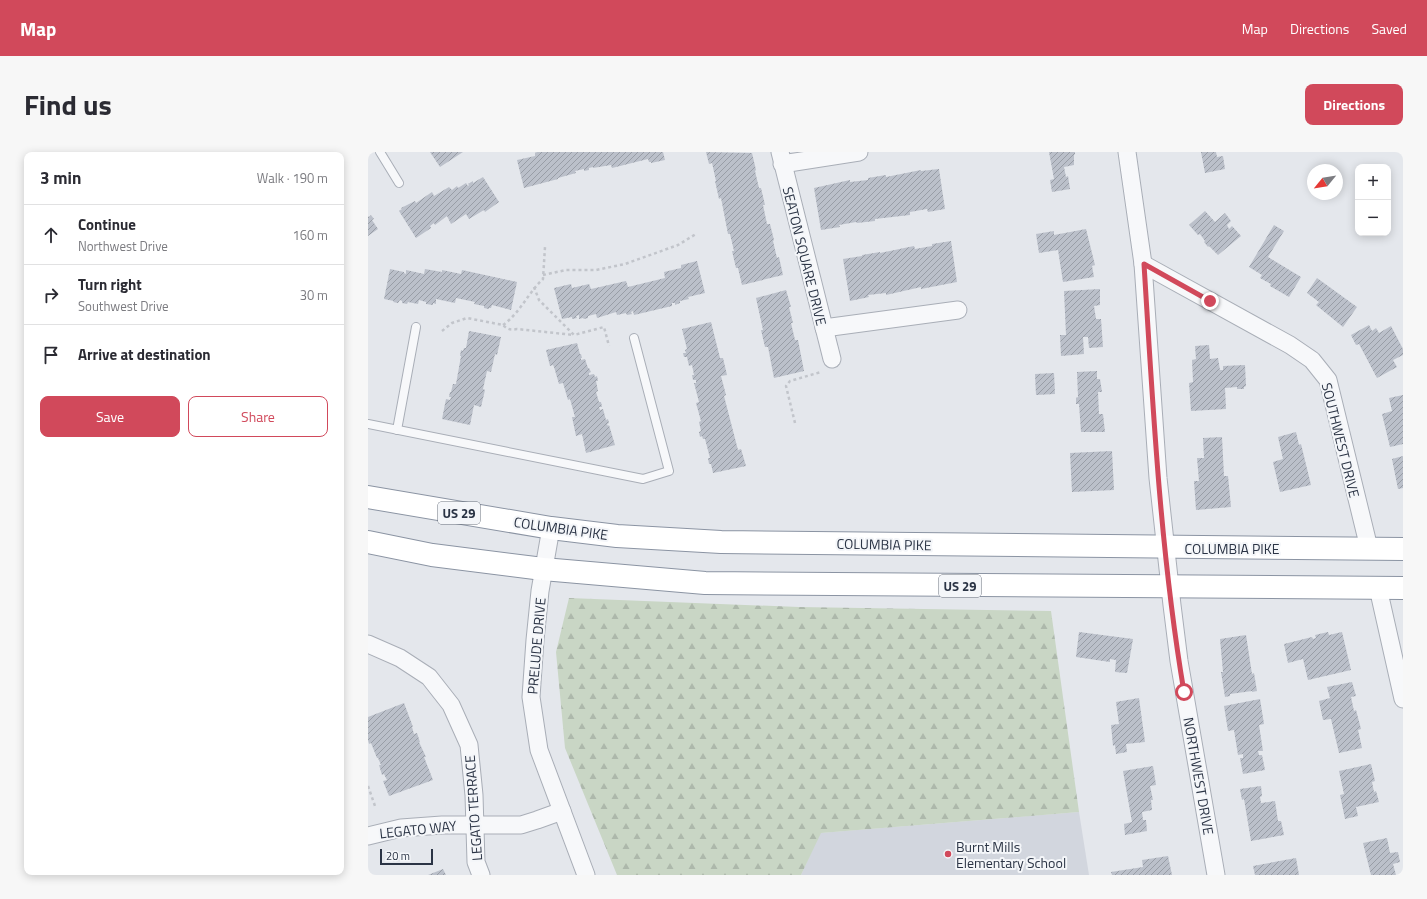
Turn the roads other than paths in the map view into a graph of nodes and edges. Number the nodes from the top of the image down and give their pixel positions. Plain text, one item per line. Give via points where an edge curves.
1 (380, 152) edge
2 (859, 152) edge
3 (1127, 152) edge
4 (781, 158) edge
5 (399, 183) dead end
6 (1144, 264) junction
7 (958, 310) dead end
8 (416, 327) dead end
9 (824, 328) junction
10 (634, 338) dead end
11 (827, 364) road end
12 (368, 424) edge
13 (397, 430) junction
14 (368, 497) edge
15 (551, 528) junction
16 (368, 542) edge
17 (1165, 547) junction
18 (1369, 548) junction
19 (1403, 549) edge
20 (543, 569) junction
21 (1170, 588) junction
22 (1378, 588) junction
23 (1403, 588) edge
24 (368, 644) edge
25 (1403, 699) edge
26 (562, 811) junction
27 (475, 824) junction
28 (368, 836) edge
29 (480, 875) edge
30 (586, 875) edge
31 (1216, 875) edge

1 - 5 lane
2 - 4 street
3 - 6 street, NORTHWEST DRIVE
4 - 9 street, SEATON SQUARE DRIVE
6 - 17 street, NORTHWEST DRIVE
6 - 18 street, SOUTHWEST DRIVE via 1290,345 1312,360 1328,380
7 - 9 street
8 - 13 lane
9 - 11 street, SEATON SQUARE DRIVE
10 - 13 lane via 669,471 643,479
12 - 13 lane
14 - 15 highway, COLUMBIA PIKE / US 29
15 - 17 highway, COLUMBIA PIKE / US 29 via 617,536 721,542
15 - 20 street, PRELUDE DRIVE
16 - 20 highway, US 29 via 432,556
17 - 18 highway, COLUMBIA PIKE / US 29
17 - 21 street, NORTHWEST DRIVE
18 - 19 highway, COLUMBIA PIKE / US 29
20 - 21 highway, US 29 via 705,583
20 - 26 street, PRELUDE DRIVE via 531,697 539,750
21 - 22 highway, US 29
21 - 31 street, NORTHWEST DRIVE via 1179,661
22 - 23 highway, US 29
22 - 25 street
24 - 27 street, LEGATO TERRACE via 400,658 429,677 451,705 469,745
26 - 27 street, LEGATO WAY via 521,824
26 - 30 street, PRELUDE DRIVE
27 - 28 street, LEGATO WAY via 402,828
27 - 29 street, LEGATO TERRACE via 476,862

